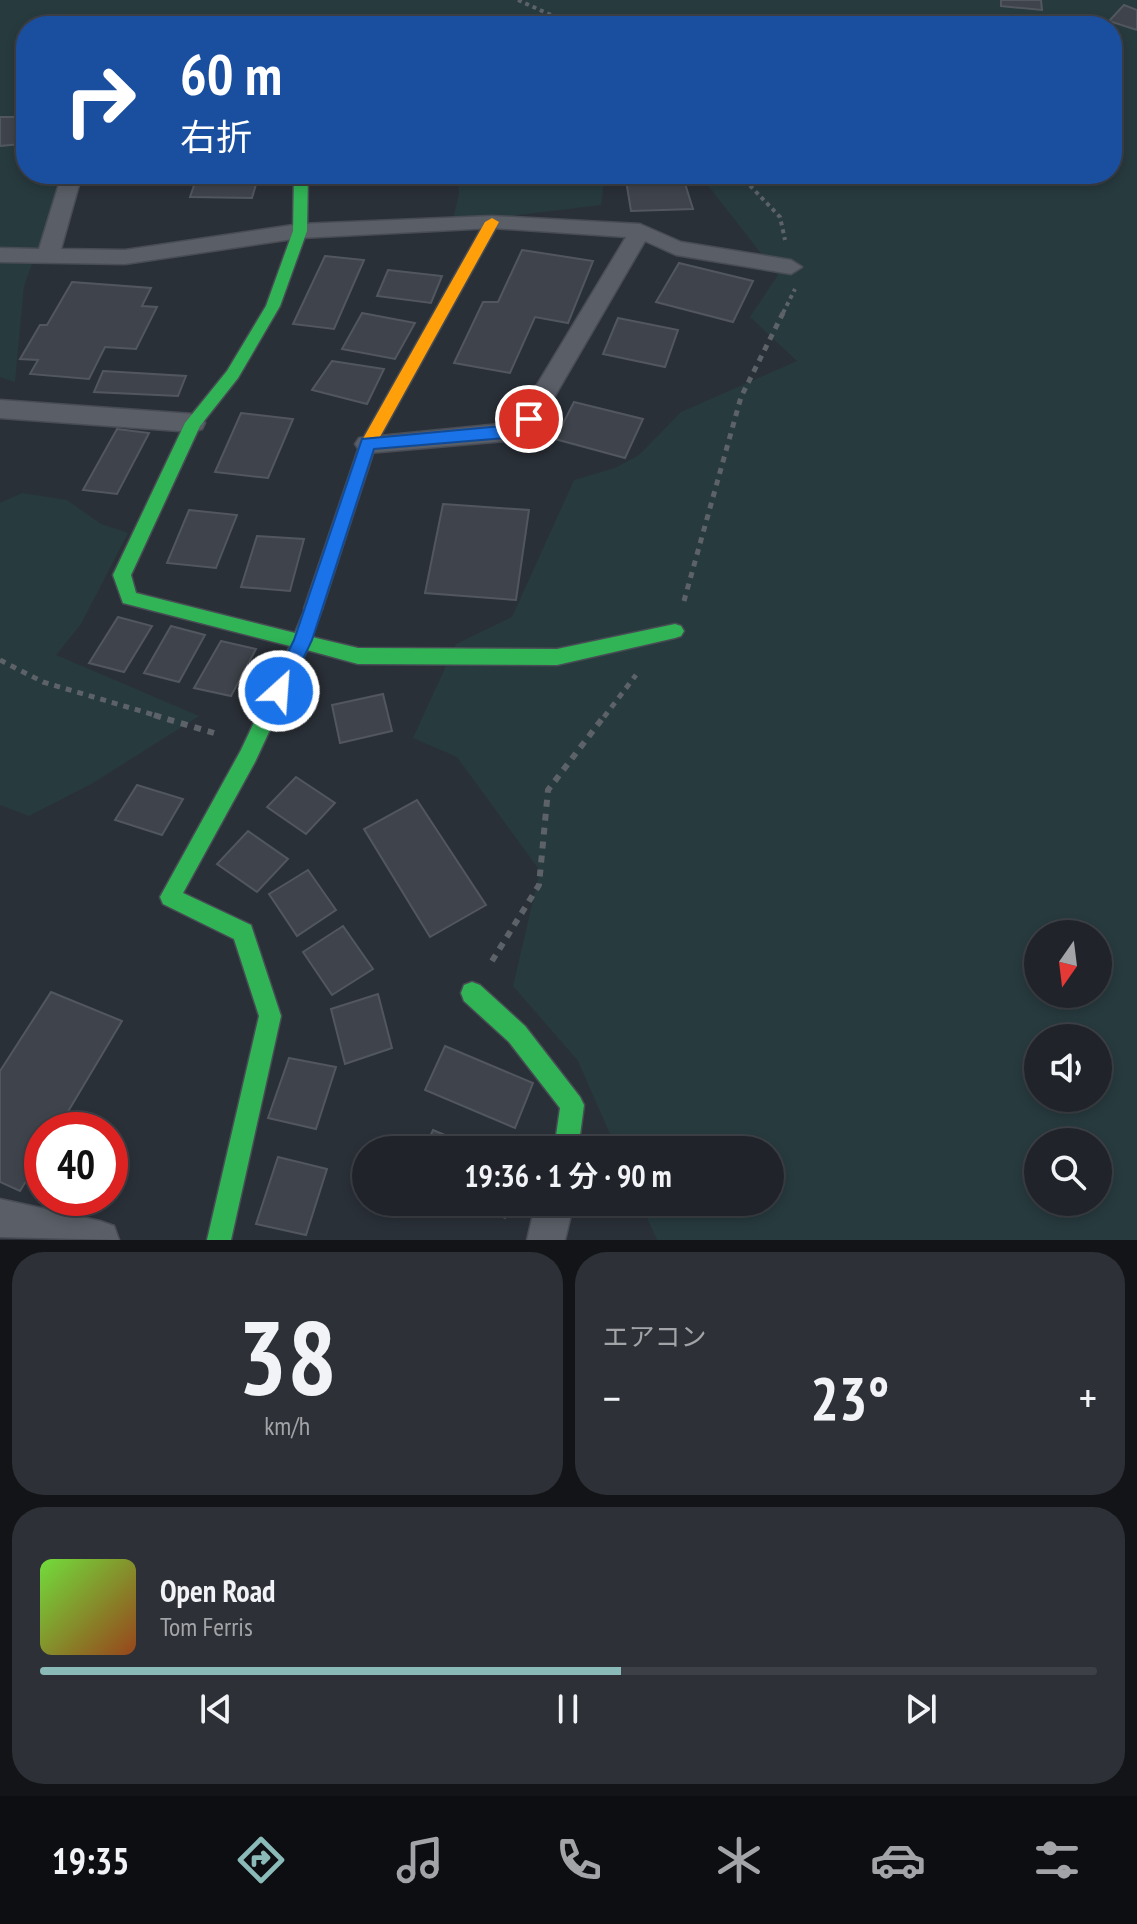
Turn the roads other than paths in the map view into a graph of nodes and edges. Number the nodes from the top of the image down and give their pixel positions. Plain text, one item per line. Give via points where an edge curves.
1 (69, 184) edge
2 (301, 184) edge
3 (492, 222) junction
4 (300, 231) junction
5 (640, 231) junction
6 (0, 255) edge
7 (48, 257) junction
8 (791, 267) road end
9 (0, 409) edge
10 (193, 423) junction
11 (368, 444) junction
12 (675, 631) road end
13 (303, 640) junction
14 (472, 993) road end
15 (568, 1136) edge
16 (552, 1216) edge
17 (0, 1218) edge
18 (100, 1240) edge
19 (219, 1240) edge
20 (546, 1240) edge

1 - 7 street
2 - 4 street
3 - 4 street
3 - 5 street
3 - 11 street
4 - 7 street via 125,257
4 - 10 street via 273,306 233,374
5 - 8 street via 676,248
5 - 11 street via 529,419 505,432
6 - 7 street
9 - 10 street
10 - 13 street via 122,575 129,598
11 - 13 street
12 - 13 street via 557,657 358,656
13 - 19 street via 170,897 243,932 270,1016
14 - 15 street via 517,1034 572,1105
16 - 20 street
17 - 18 street

